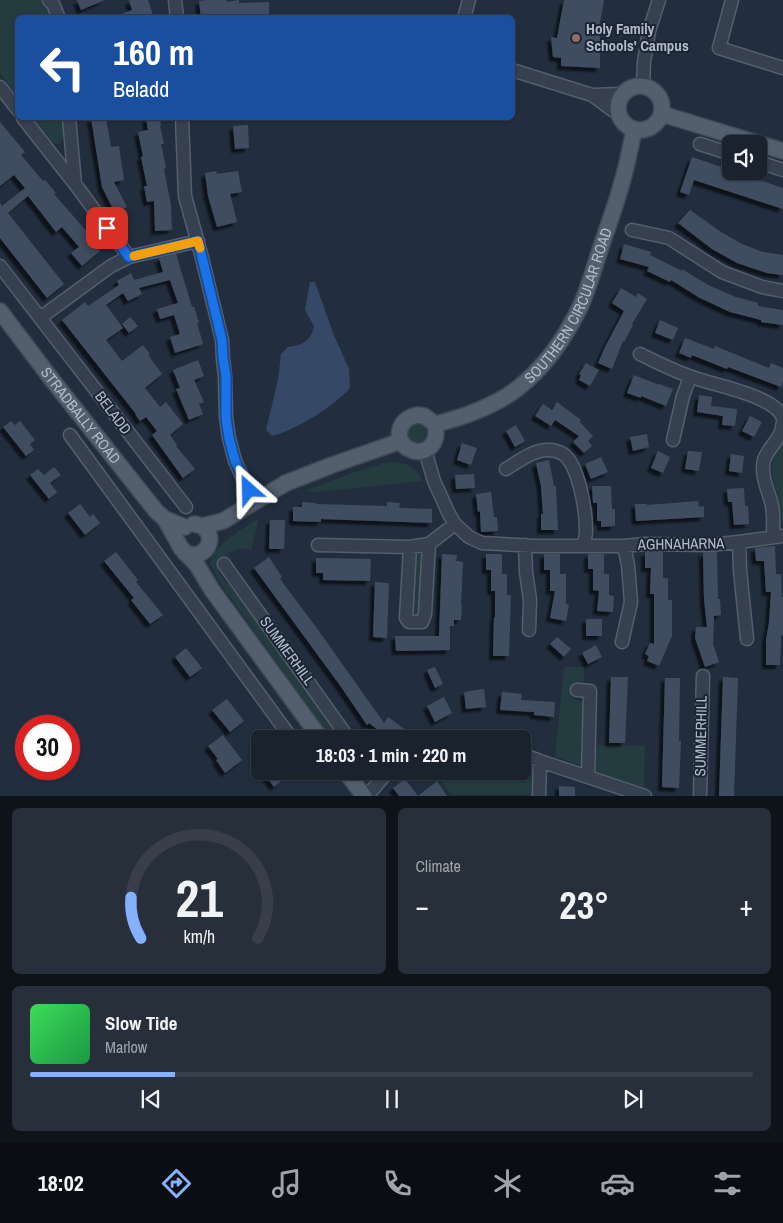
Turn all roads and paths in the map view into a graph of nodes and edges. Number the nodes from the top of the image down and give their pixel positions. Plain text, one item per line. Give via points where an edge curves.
1 (49, 0) edge
2 (175, 0) edge
3 (469, 0) edge
4 (660, 0) edge
5 (732, 0) edge
6 (58, 15) edge
7 (177, 15) edge
8 (465, 15) edge
9 (783, 68) edge
10 (515, 71) edge
11 (643, 86) junction
12 (0, 87) edge
13 (592, 94) junction
14 (623, 94) junction
15 (15, 106) edge
16 (662, 114) junction
17 (619, 115) junction
18 (25, 120) edge
19 (69, 120) edge
20 (182, 120) edge
21 (634, 130) junction
22 (700, 144) dead end
23 (722, 151) edge
24 (783, 151) edge
25 (767, 165) edge
26 (783, 170) edge
27 (74, 184) junction
28 (632, 230) dead end
29 (198, 241) junction
30 (129, 257) junction
31 (1, 271) edge
32 (783, 291) edge
33 (0, 311) edge
34 (40, 318) junction
35 (640, 354) dead end
36 (690, 377) junction
37 (783, 418) edge
38 (435, 424) junction
39 (783, 424) edge
40 (70, 435) dead end
41 (673, 440) dead end
42 (401, 441) junction
43 (425, 450) junction
44 (506, 469) dead end
45 (254, 502) junction
46 (186, 508) dead end
47 (166, 519) junction
48 (223, 522) junction
49 (455, 524) junction
50 (185, 526) junction
51 (202, 526) junction
52 (778, 537) edge
53 (209, 542) junction
54 (739, 542) junction
55 (429, 544) junction
56 (318, 545) dead end
57 (525, 545) junction
58 (584, 545) junction
59 (624, 546) junction
60 (410, 547) junction
61 (190, 554) junction
62 (224, 564) dead end
63 (212, 590) junction
64 (194, 604) junction
65 (528, 630) dead end
66 (747, 639) dead end
67 (622, 642) dead end
68 (703, 676) dead end
69 (577, 690) dead end
70 (285, 730) edge
71 (314, 730) edge
72 (343, 730) edge
73 (531, 758) edge
74 (540, 761) junction
75 (588, 777) junction
76 (352, 780) edge
77 (380, 780) edge
78 (365, 796) edge
79 (539, 796) edge
80 (644, 796) edge
81 (700, 796) edge

1 - 6 street
2 - 7 street
3 - 8 street
4 - 11 street via 649,31
5 - 9 street via 719,48
10 - 13 street
11 - 14 main road via 628,89
11 - 16 main road via 661,99
12 - 15 street
13 - 14 street
13 - 17 street
14 - 17 main road via 619,100
16 - 21 main road via 655,126 648,130
16 - 24 main road
17 - 21 main road via 627,127
18 - 27 street
19 - 27 street
20 - 29 street via 185,196
21 - 38 main road, SOUTHERN CIRCULAR ROAD via 624,176 580,306 567,332 518,388 480,409
22 - 23 street
25 - 26 street
27 - 30 street
28 - 32 street via 669,238 722,272
29 - 30 street
29 - 45 street via 222,340 229,438 235,461
30 - 34 street via 111,266
31 - 34 street, BELADD
33 - 47 main road, STRADBALLY ROAD via 53,382 156,511
34 - 46 street, BELADD
35 - 36 street
36 - 37 street via 756,397 772,406
36 - 41 street
38 - 42 main road via 424,416 410,417 401,427
38 - 43 main road via 435,440
39 - 52 street, AGHNAHARNA via 763,468
40 - 64 street
42 - 43 main road via 411,451
42 - 45 main road via 286,483
43 - 49 street, AGHNAHARNA via 434,481
44 - 58 street via 536,452 549,450 564,455 580,488 586,529
45 - 48 main road
47 - 50 main road, STRADBALLY ROAD
47 - 61 main road, STRADBALLY ROAD
48 - 51 main road
48 - 53 main road
49 - 55 street
49 - 57 street, AGHNAHARNA via 468,537 482,543
50 - 51 main road
50 - 61 main road via 178,537
51 - 53 main road via 207,530
52 - 54 street, AGHNAHARNA
53 - 61 main road via 203,552
54 - 59 street, AGHNAHARNA
54 - 66 street, AGHNAHARNA
55 - 60 street
55 - 60 street via 422,622 409,622 406,618
56 - 60 street
57 - 58 street, AGHNAHARNA
57 - 65 street via 530,600
58 - 59 street, AGHNAHARNA
59 - 67 street, AGHNAHARNA via 631,602
61 - 63 main road, STRADBALLY ROAD
62 - 72 street, SUMMERHILL
63 - 64 street
63 - 71 main road, STRADBALLY ROAD
64 - 70 street
68 - 81 street, SUMMERHILL
69 - 75 street via 590,691
73 - 74 street
74 - 75 street
74 - 79 street
75 - 80 street
76 - 78 main road
77 - 78 street

